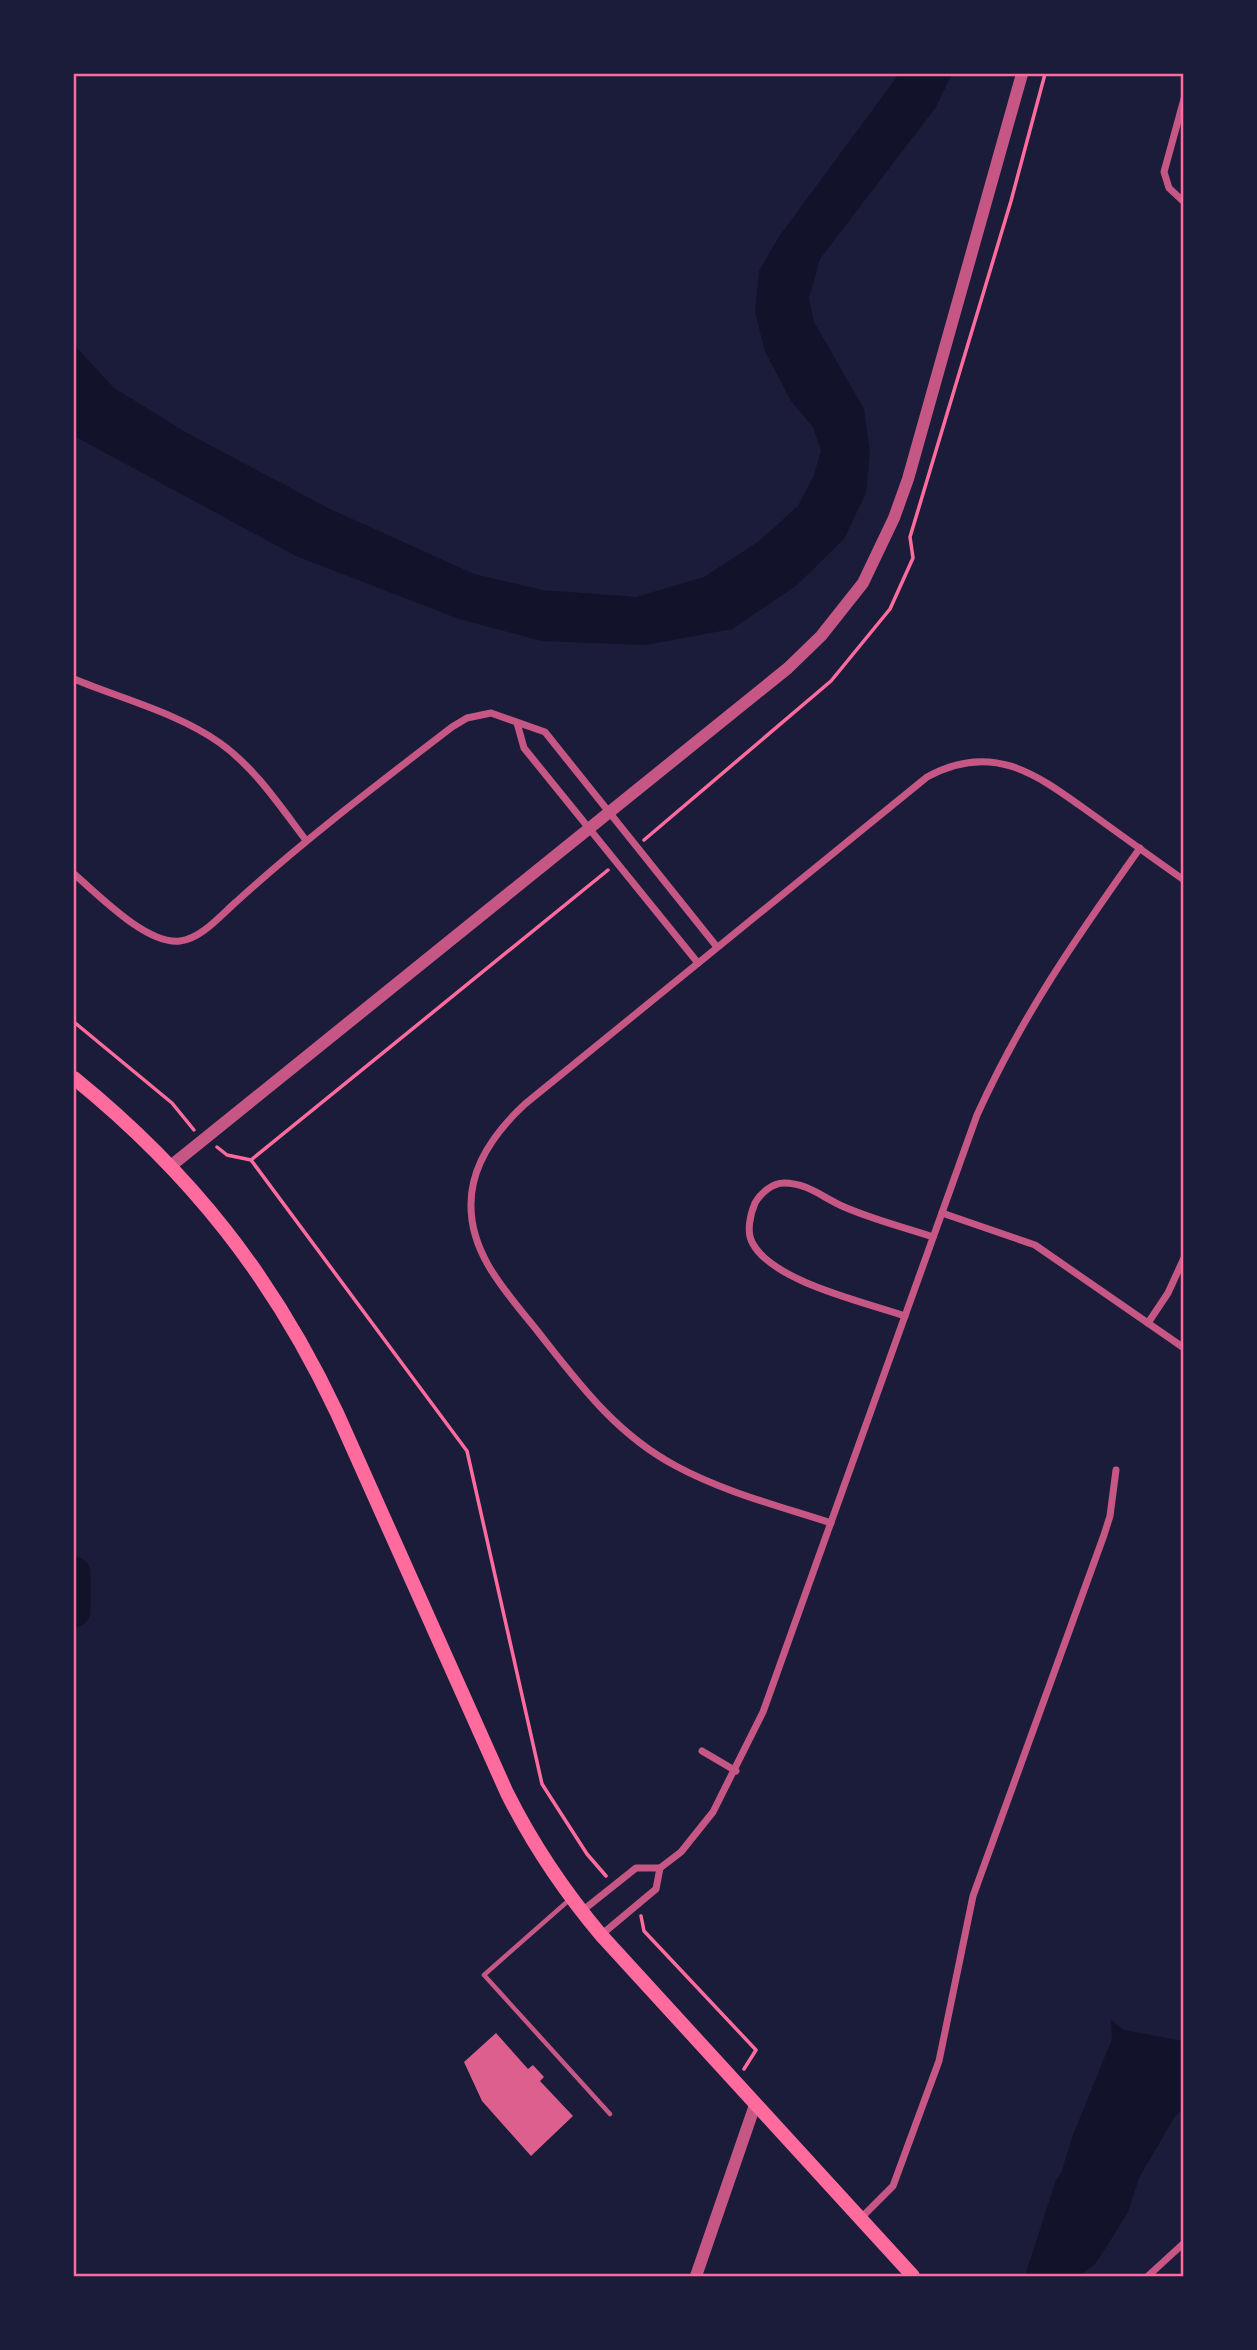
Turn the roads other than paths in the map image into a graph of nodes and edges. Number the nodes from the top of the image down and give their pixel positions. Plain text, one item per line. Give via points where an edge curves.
1 (1022, 74) edge
2 (1184, 99) edge
3 (1184, 202) edge
4 (74, 679) edge
5 (517, 723) junction
6 (609, 812) junction
7 (588, 828) junction
8 (306, 839) junction
9 (1140, 848) junction
10 (74, 874) edge
11 (1184, 880) edge
12 (718, 947) junction
13 (698, 963) junction
14 (74, 1078) edge
15 (172, 1165) junction
16 (942, 1213) junction
17 (933, 1237) junction
18 (1184, 1258) edge
19 (905, 1316) junction
20 (1148, 1323) junction
21 (1184, 1348) edge
22 (1116, 1470) dead end
23 (831, 1523) junction
24 (702, 1751) dead end
25 (736, 1771) junction
26 (660, 1868) junction
27 (571, 1898) junction
28 (581, 1911) junction
29 (601, 1936) junction
30 (755, 2105) junction
31 (610, 2114) dead end
32 (861, 2218) junction
33 (1184, 2243) edge
34 (696, 2277) edge
35 (913, 2277) edge
36 (1148, 2277) edge

1 - 6 street via 908,479 863,583 821,636 788,668
2 - 3 street via 1166,161 1165,181
4 - 8 street via 197,729 222,744 253,772
5 - 6 street via 545,732
5 - 7 street via 524,748
5 - 8 street via 491,713 467,718
6 - 7 street
6 - 12 street
7 - 13 street
7 - 15 street
8 - 10 street via 190,939 168,940 149,934
9 - 11 street
9 - 12 street via 1031,772 1003,764 954,765 927,777
9 - 16 street via 1070,946 1012,1041 977,1115
12 - 13 street
13 - 23 street via 519,1110 485,1153 472,1191 473,1227 492,1271 588,1396 642,1445 676,1466
14 - 15 main road
15 - 27 main road via 244,1250 314,1364 506,1793 537,1850
16 - 17 street
16 - 20 street via 1035,1245
17 - 19 street
17 - 19 street via 843,1207 799,1184 773,1185 752,1212 750,1238 775,1265 796,1277
18 - 20 street
19 - 23 street
20 - 21 street
22 - 32 street via 1104,1535 971,1904 939,2061 893,2186
23 - 25 street via 763,1712
24 - 25 street
25 - 26 street via 696,1836
26 - 28 street via 636,1868
26 - 29 street via 656,1889
27 - 28 main road
27 - 31 lane via 484,1975
28 - 29 main road
29 - 30 main road
30 - 32 main road
30 - 34 street
32 - 35 main road
33 - 36 street

